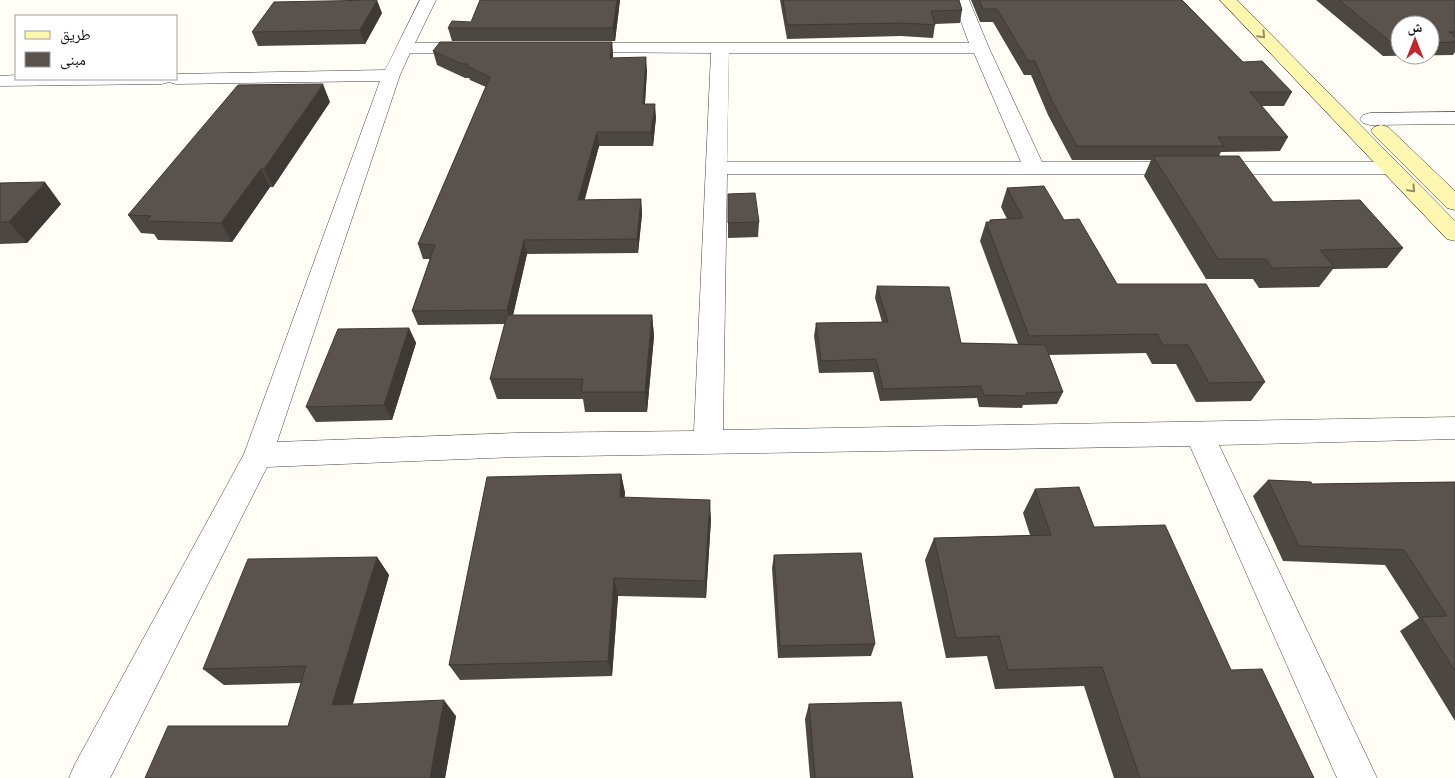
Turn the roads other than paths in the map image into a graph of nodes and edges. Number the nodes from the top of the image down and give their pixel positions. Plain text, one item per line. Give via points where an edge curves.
1 (428, 0) edge
2 (960, 0) edge
3 (1228, 0) edge
4 (1250, 0) edge
5 (404, 48) junction
6 (491, 48) edge
7 (558, 48) edge
8 (720, 48) junction
9 (980, 48) junction
10 (391, 75) junction
11 (178, 78) edge
12 (81, 80) edge
13 (0, 81) edge
14 (1357, 107) junction
15 (1455, 118) edge
16 (717, 168) junction
17 (1034, 168) junction
18 (1392, 168) junction
19 (1455, 204) edge
20 (1455, 234) edge
21 (1455, 428) edge
22 (1199, 434) junction
23 (708, 442) junction
24 (258, 455) junction
25 (88, 778) edge
26 (1357, 778) edge

1 - 5 street
2 - 9 street
3 -> 18 street
4 - 14 street
5 - 6 street
5 - 10 street
7 - 8 street
8 - 9 street
8 - 16 street
9 - 17 street
10 - 11 street
10 - 24 street
12 - 13 street
14 - 15 street
14 - 19 street
16 - 17 street
16 - 23 street
17 - 18 street
18 -> 20 street
21 - 22 street
22 - 23 street
22 - 26 street
23 - 24 street
24 - 25 street

